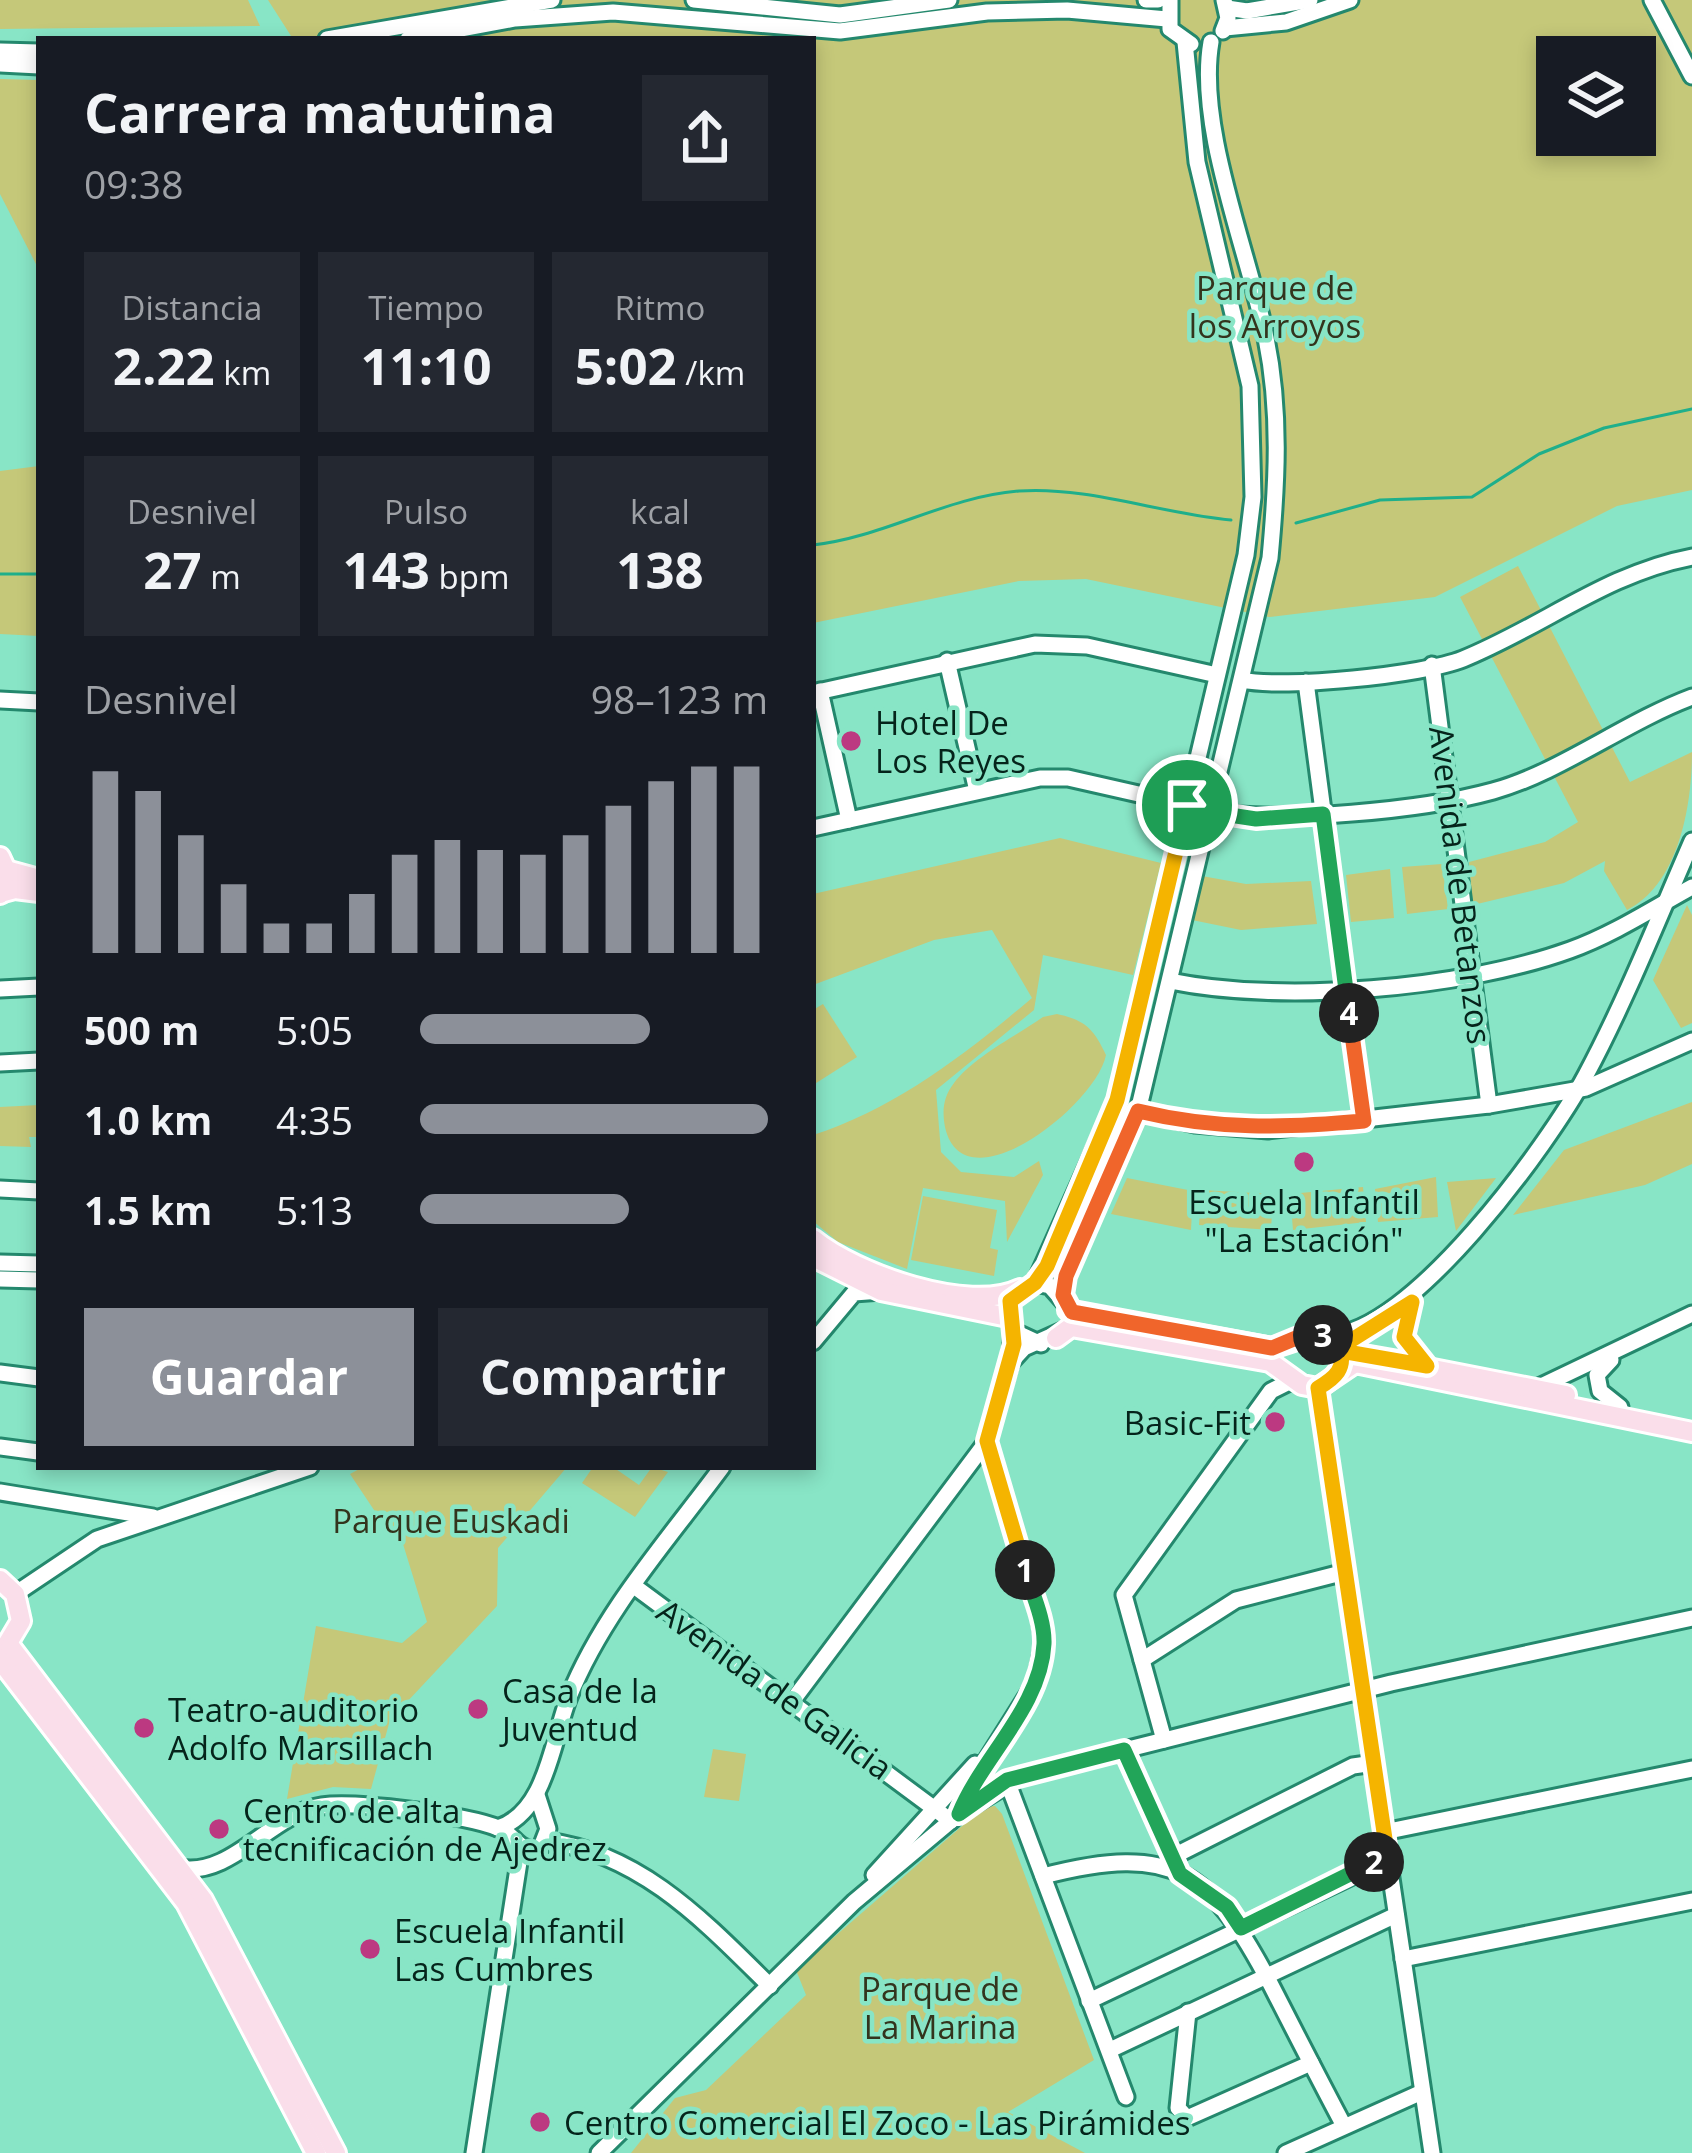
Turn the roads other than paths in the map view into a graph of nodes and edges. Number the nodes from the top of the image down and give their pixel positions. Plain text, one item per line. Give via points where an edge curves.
1 (552, 0) edge
2 (694, 0) edge
3 (949, 0) edge
4 (1145, 0) edge
5 (1158, 0) edge
6 (1170, 0) edge
7 (1310, 0) edge
8 (1350, 0) edge
9 (1652, 0) edge
10 (1662, 0) edge
11 (1226, 4) edge
12 (1167, 19) junction
13 (1225, 28) junction
14 (343, 36) edge
15 (421, 36) edge
16 (1211, 42) junction
17 (1185, 43) junction
18 (0, 51) edge
19 (36, 52) edge
20 (1692, 57) edge
21 (0, 64) edge
22 (36, 66) edge
23 (1692, 76) edge
24 (1692, 557) edge
25 (947, 661) junction
26 (1432, 665) junction
27 (1217, 676) junction
28 (1242, 681) junction
29 (1306, 682) junction
30 (817, 692) edge
31 (1692, 698) edge
32 (0, 700) edge
33 (36, 702) edge
34 (977, 791) junction
35 (1449, 798) junction
36 (1187, 805) junction
37 (1210, 811) junction
38 (1323, 814) junction
39 (849, 820) junction
40 (816, 827) edge
41 (1692, 841) edge
42 (1692, 859) edge
43 (3, 863) edge
44 (36, 878) edge
45 (1692, 887) edge
46 (36, 892) edge
47 (0, 894) edge
48 (1668, 903) junction
49 (1472, 973) junction
50 (1148, 976) junction
51 (1169, 981) junction
52 (36, 987) edge
53 (0, 988) edge
54 (1346, 989) junction
55 (1692, 1041) edge
56 (36, 1061) edge
57 (0, 1063) edge
58 (1582, 1089) junction
59 (1115, 1105) junction
60 (1489, 1105) junction
61 (1137, 1111) junction
62 (1364, 1121) junction
63 (0, 1190) edge
64 (36, 1190) edge
65 (816, 1241) edge
66 (816, 1259) edge
67 (0, 1263) edge
68 (36, 1264) edge
69 (838, 1274) junction
70 (0, 1279) edge
71 (36, 1280) edge
72 (1027, 1286) junction
73 (881, 1291) junction
74 (1412, 1302) junction
75 (1065, 1303) junction
76 (838, 1308) junction
77 (1692, 1314) edge
78 (1011, 1324) junction
79 (816, 1338) edge
80 (1048, 1341) junction
81 (1293, 1342) junction
82 (1337, 1351) junction
83 (1618, 1353) junction
84 (1010, 1363) junction
85 (1427, 1366) junction
86 (0, 1373) edge
87 (36, 1378) edge
88 (1303, 1382) junction
89 (1537, 1388) junction
90 (1620, 1407) junction
91 (1692, 1420) edge
92 (1692, 1432) edge
93 (987, 1441) junction
94 (0, 1447) edge
95 (36, 1452) edge
96 (302, 1470) edge
97 (720, 1470) edge
98 (0, 1492) edge
99 (153, 1517) junction
100 (1345, 1572) junction
101 (634, 1586) junction
102 (7, 1587) edge
103 (1692, 1618) edge
104 (4, 1653) edge
105 (1142, 1660) junction
106 (1363, 1690) junction
107 (793, 1700) junction
108 (1013, 1721) junction
109 (1164, 1740) junction
110 (1124, 1750) junction
111 (1374, 1763) junction
112 (1692, 1769) edge
113 (1007, 1780) junction
114 (942, 1802) junction
115 (957, 1814) junction
116 (527, 1832) junction
117 (1384, 1832) junction
118 (1172, 1856) junction
119 (1388, 1859) junction
120 (219, 1862) junction
121 (180, 1868) junction
122 (1180, 1874) junction
123 (1043, 1876) junction
124 (203, 1900) junction
125 (1692, 1901) edge
126 (854, 1902) junction
127 (1396, 1916) junction
128 (1241, 1928) junction
129 (1403, 1959) junction
130 (1265, 1975) junction
131 (770, 1986) junction
132 (1090, 2001) junction
133 (1188, 2012) junction
134 (1110, 2050) junction
135 (1311, 2063) junction
136 (1422, 2092) junction
137 (1126, 2097) dead end
138 (1344, 2126) junction
139 (621, 2135) junction
140 (316, 2153) edge
141 (336, 2153) edge
142 (474, 2153) edge
143 (599, 2153) edge
144 (613, 2153) edge
145 (1286, 2153) edge
146 (1432, 2153) edge

1 - 14 street
2 - 3 street via 840,15
4 - 5 street
6 - 12 street
7 - 11 street via 1247,10
8 - 13 street via 1286,22
9 - 23 street
10 - 20 street
11 - 13 street
12 - 15 street via 987,12 840,31 613,12
12 - 17 street
13 - 16 street
16 - 17 street
16 - 28 street via 1228,191 1274,385 1275,500
17 - 27 street via 1197,162 1250,386 1253,497
18 - 19 street
21 - 22 street
24 - 26 street via 1622,577 1460,660
25 - 27 street via 1063,644
25 - 30 street
25 - 34 street
26 - 29 street
26 - 35 street, Avenida de Betanzos
27 - 28 street
27 - 36 street
28 - 29 street
28 - 37 street
29 - 38 street
30 - 39 street
31 - 35 street via 1515,782
32 - 33 street
34 - 36 street via 1068,778
34 - 39 street
35 - 38 street
35 - 49 street, Avenida de Betanzos
36 - 37 street
36 - 50 street
37 - 38 street via 1256,819
37 - 51 street
38 - 54 street
39 - 40 street
41 - 48 street
42 - 48 street
43 - 44 main road
43 - 47 main road
45 - 48 street
46 - 47 main road
48 - 49 street via 1573,949
48 - 58 street
49 - 54 street
49 - 60 street, Avenida de Betanzos
50 - 51 street
50 - 59 street
51 - 54 street via 1246,994
51 - 61 street
52 - 53 street
54 - 62 street
55 - 58 street
56 - 57 street
58 - 60 street
58 - 74 street via 1494,1216
58 - 82 street via 1460,1247
59 - 61 street
59 - 72 street
60 - 62 street
61 - 62 street via 1268,1130
61 - 75 street via 1066,1276
63 - 64 street
65 - 72 main road via 886,1279 989,1300
66 - 69 main road
67 - 68 street
69 - 73 main road
69 - 76 street
70 - 71 street
72 - 75 street
72 - 78 street
73 - 76 street via 854,1293
73 - 78 main road
74 - 82 street
74 - 85 street via 1404,1337
75 - 80 street via 1066,1326
75 - 81 main road via 1272,1348
76 - 79 street
77 - 83 street
78 - 80 street via 1026,1341
78 - 84 street
80 - 84 street
80 - 88 main road via 1071,1327 1270,1362
81 - 82 main road via 1308,1333
81 - 88 main road
82 - 85 main road
82 - 88 main road
82 - 92 main road via 1355,1363
83 - 89 street
83 - 90 street via 1597,1375 1600,1391
84 - 93 street
85 - 89 main road
86 - 87 street
88 - 100 street
88 - 105 street via 1270,1391 1124,1595
89 - 90 main road
90 - 91 main road
93 - 107 street
93 - 108 street via 1044,1642 1036,1682
94 - 95 street
96 - 99 street
97 - 101 street
98 - 99 street
99 - 102 street
100 - 105 street via 1236,1600
100 - 106 street
101 - 107 street, Avenida de Galicia
101 - 116 street via 575,1682
102 - 104 main road via 21,1621
103 - 106 street
104 - 121 main road
104 - 140 main road via 186,1903
105 - 109 street
106 - 109 street
106 - 111 street
107 - 114 street, Avenida de Galicia via 916,1793
108 - 114 street
108 - 115 street
109 - 110 street
110 - 113 street
110 - 118 street
111 - 117 street
111 - 118 street via 1353,1766
112 - 117 street
113 - 115 street
113 - 123 street
114 - 115 street
114 - 126 street
115 - 126 street
116 - 120 street via 343,1803 311,1808
116 - 131 street via 645,1875
116 - 142 street
117 - 119 street
118 - 122 street
119 - 127 street
119 - 128 street
120 - 121 street
120 - 124 street via 204,1882
121 - 124 main road
122 - 123 street via 1130,1862
122 - 128 street via 1227,1907
123 - 132 street
124 - 141 main road
125 - 129 street
126 - 131 street
127 - 129 street
127 - 130 street
128 - 130 street
128 - 132 street
129 - 136 street
130 - 133 street
130 - 135 street
131 - 139 street
132 - 134 street
133 - 134 street
133 - 135 street via 1178,2108 1187,2118
134 - 137 street
135 - 138 street
136 - 138 street
136 - 146 street
138 - 145 street
139 - 143 street
139 - 144 street

